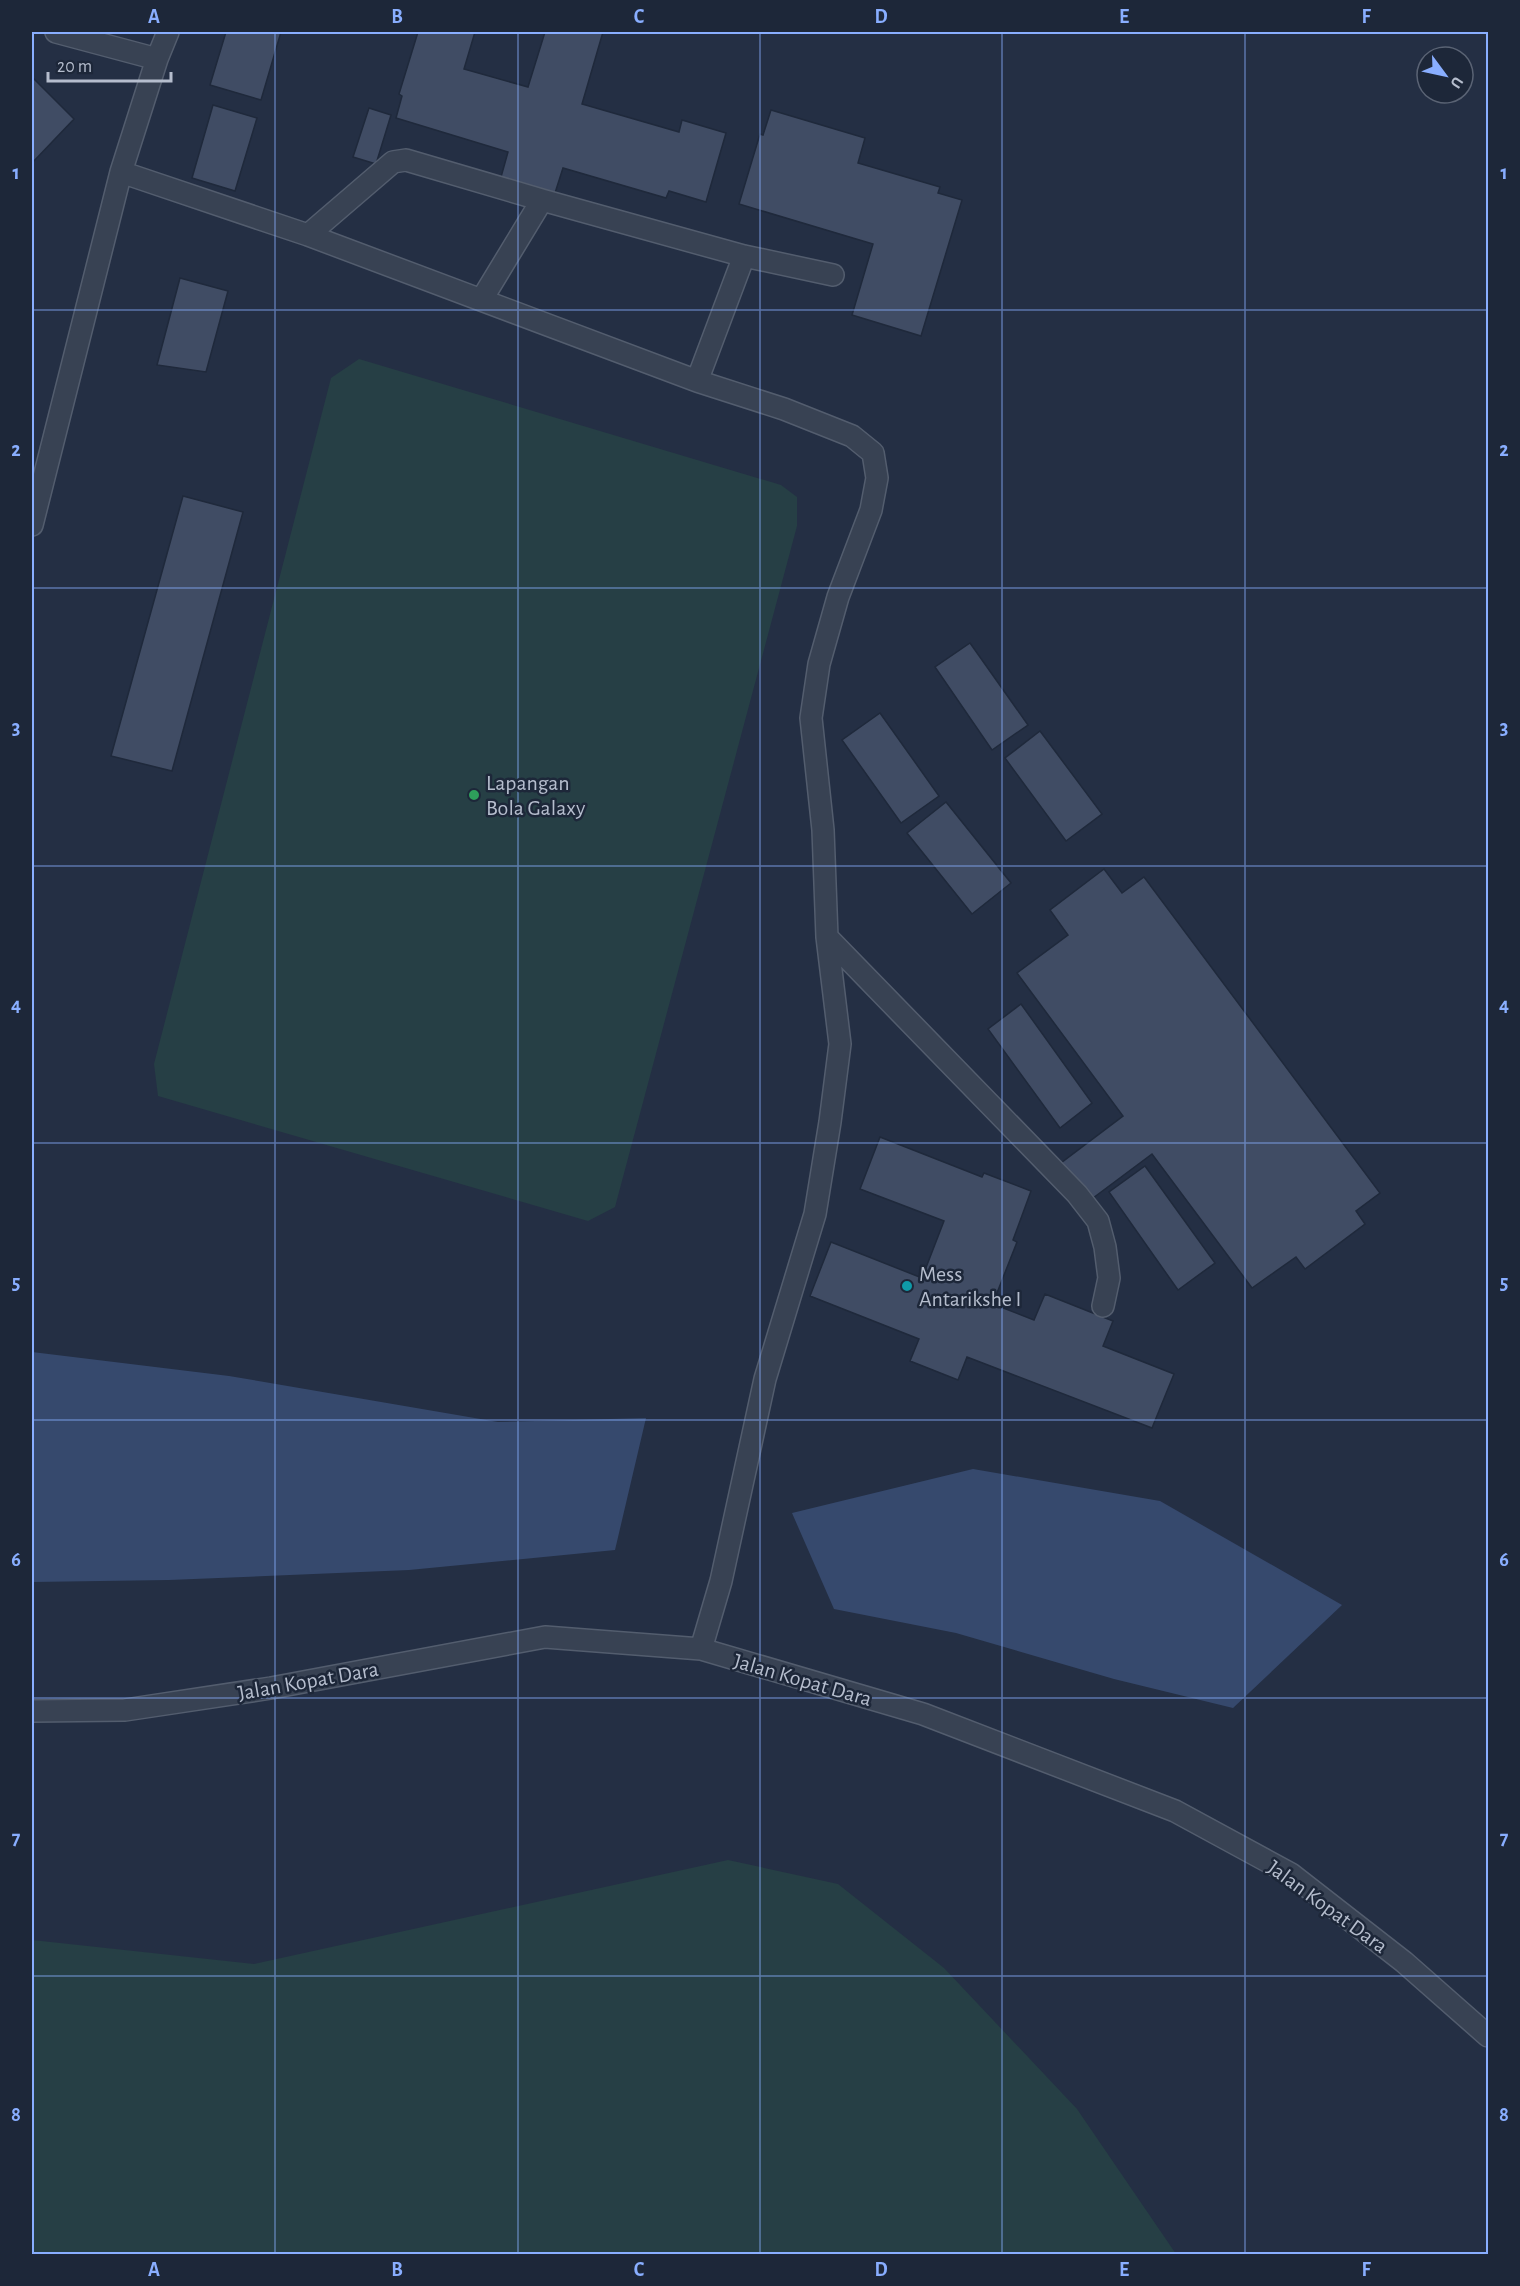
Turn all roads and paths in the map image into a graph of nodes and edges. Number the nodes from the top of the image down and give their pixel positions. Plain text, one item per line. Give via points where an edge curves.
1 (56, 32) edge
2 (168, 32) edge
3 (157, 59) junction
4 (121, 172) junction
5 (542, 200) junction
6 (308, 235) junction
7 (744, 256) junction
8 (833, 275) dead end
9 (482, 299) junction
10 (697, 381) junction
11 (32, 525) edge
12 (827, 938) junction
13 (1103, 1306) dead end
14 (701, 1649) junction
15 (32, 1711) edge
16 (1488, 2036) edge

1 - 3 lane
2 - 3 lane
3 - 4 lane
4 - 6 lane
4 - 11 lane
5 - 6 lane via 406,160 393,162
5 - 7 lane
5 - 9 lane
6 - 9 lane
7 - 8 lane
7 - 10 lane
9 - 10 lane
10 - 12 lane via 852,436 873,453 877,478 871,510 838,597 819,664 811,718 823,830
12 - 13 lane via 1077,1194 1098,1221 1109,1278
12 - 14 lane via 840,1044 815,1214 765,1379 721,1581
14 - 15 lane, Jalan Kopat Dara via 545,1637 271,1688 125,1710
14 - 16 lane, Jalan Kopat Dara via 923,1714 1175,1811 1291,1874 1404,1962

